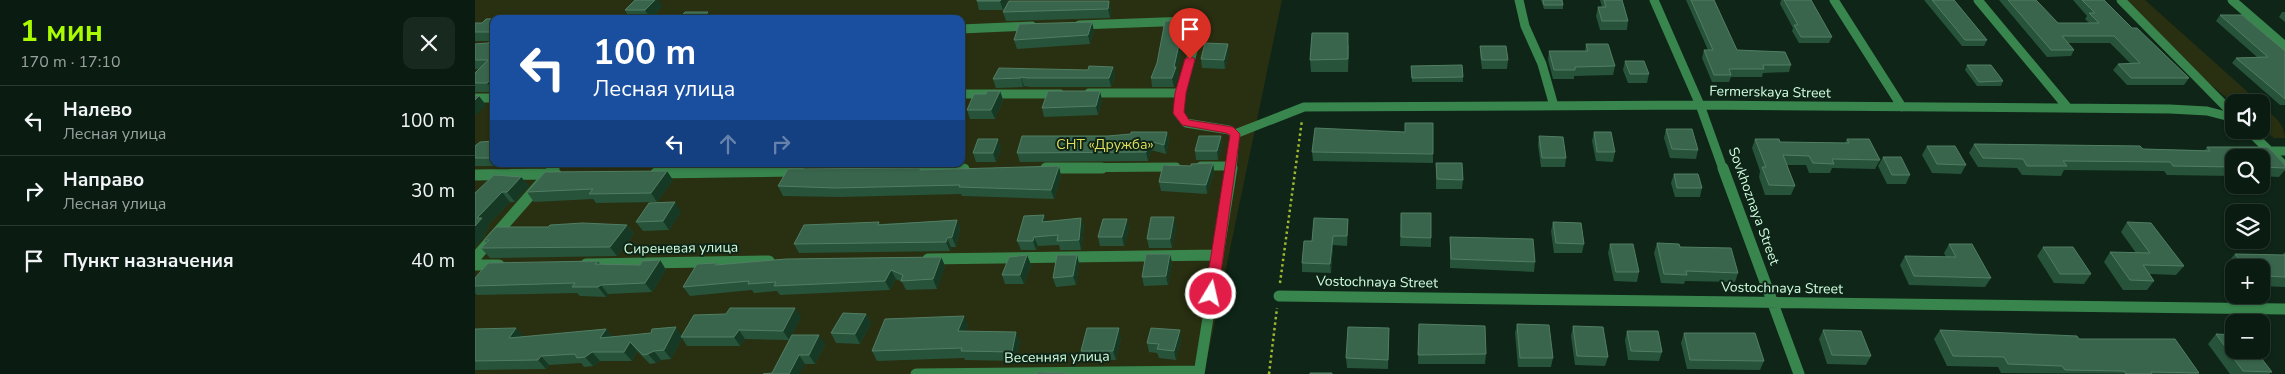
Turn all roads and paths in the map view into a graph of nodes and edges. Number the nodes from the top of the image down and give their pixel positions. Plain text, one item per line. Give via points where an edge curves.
1 (1519, 0) edge
2 (1654, 0) edge
3 (1834, 0) edge
4 (1978, 0) edge
5 (2121, 0) edge
6 (2232, 0) edge
7 (1070, 25) edge
8 (1041, 26) edge
9 (965, 29) edge
10 (2285, 46) edge
11 (1081, 93) edge
12 (1181, 93) junction
13 (965, 94) edge
14 (1071, 94) edge
15 (475, 98) edge
16 (490, 98) edge
17 (1700, 105) junction
18 (1554, 106) junction
19 (1304, 107) junction
20 (1903, 107) junction
21 (2068, 108) junction
22 (2225, 108) edge
23 (2225, 115) edge
24 (1235, 134) junction
25 (2257, 139) edge
26 (2267, 149) edge
27 (2270, 151) edge
28 (2285, 151) edge
29 (2270, 152) edge
30 (1231, 166) junction
31 (2285, 166) edge
32 (554, 167) edge
33 (1033, 168) edge
34 (973, 169) edge
35 (894, 170) edge
36 (805, 171) edge
37 (647, 173) edge
38 (548, 174) junction
39 (568, 174) edge
40 (475, 175) edge
41 (1217, 255) junction
42 (475, 258) edge
43 (920, 259) edge
44 (782, 261) edge
45 (574, 264) edge
46 (515, 265) edge
47 (475, 266) edge
48 (1279, 296) junction
49 (1774, 303) junction
50 (2285, 309) edge
51 (1199, 372) edge
52 (916, 374) edge
53 (1269, 374) edge
54 (1799, 374) edge

1 - 18 street
2 - 17 street, Sovkhoznaya Street
3 - 20 street
4 - 21 street
5 - 22 street
6 - 10 street
7 - 12 street via 1197,23 1200,26
8 - 9 street
11 - 12 street
12 - 24 street via 1178,113 1186,123 1229,130
13 - 14 street
15 - 16 street
17 - 18 street, Fermerskaya Street
17 - 20 street, Fermerskaya Street
17 - 49 street, Sovkhoznaya Street
18 - 19 street, Fermerskaya Street
19 - 24 street, Fermerskaya Street
19 - 48 path
20 - 21 street, Fermerskaya Street
21 - 23 street, Fermerskaya Street via 2198,110
24 - 30 street
25 - 26 street
27 - 28 street
29 - 31 street
30 - 33 street
30 - 41 street
32 - 38 street
34 - 35 street
36 - 37 street
38 - 39 street
38 - 40 street
38 - 42 street
41 - 43 street
41 - 51 street
44 - 45 street, Сиреневая улица
46 - 47 street
48 - 49 street, Vostochnaya Street
48 - 53 path
49 - 50 street, Vostochnaya Street
49 - 54 street, Sovkhoznaya Street
51 - 52 street, Весенняя улица

